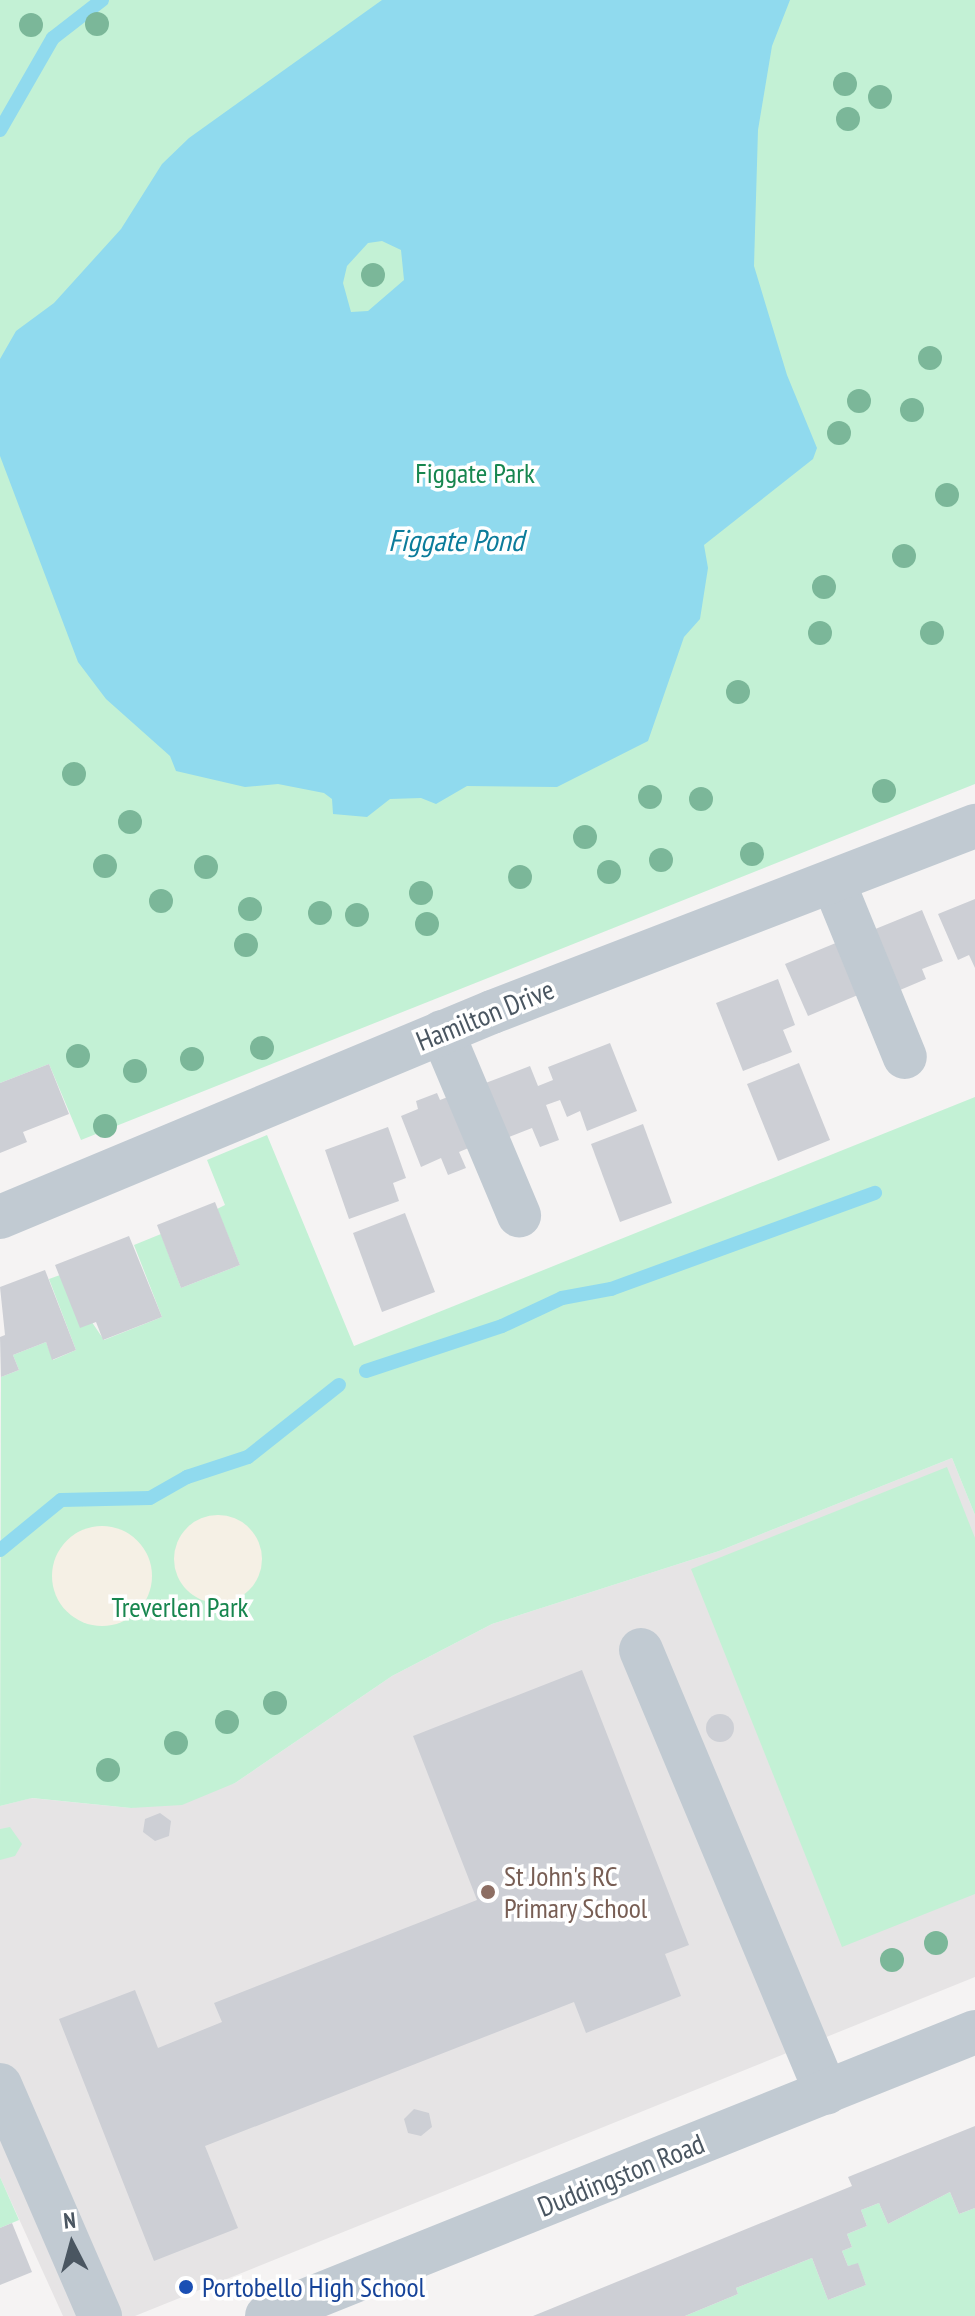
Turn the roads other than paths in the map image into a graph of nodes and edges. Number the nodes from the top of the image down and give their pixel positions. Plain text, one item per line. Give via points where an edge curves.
1 (975, 826) edge
2 (833, 881) junction
3 (442, 1032) junction
4 (905, 1057) dead end
5 (519, 1215) dead end
6 (0, 1217) edge
7 (641, 1650) dead end
8 (975, 2032) edge
9 (0, 2085) edge
10 (826, 2093) junction
11 (100, 2316) edge
12 (267, 2316) edge

1 - 2 street, Hamilton Drive
2 - 3 street, Hamilton Drive
2 - 4 street
3 - 5 street
3 - 6 street, Hamilton Drive
7 - 10 street
8 - 10 street, Duddingston Road
9 - 11 street
10 - 12 street, Duddingston Road

